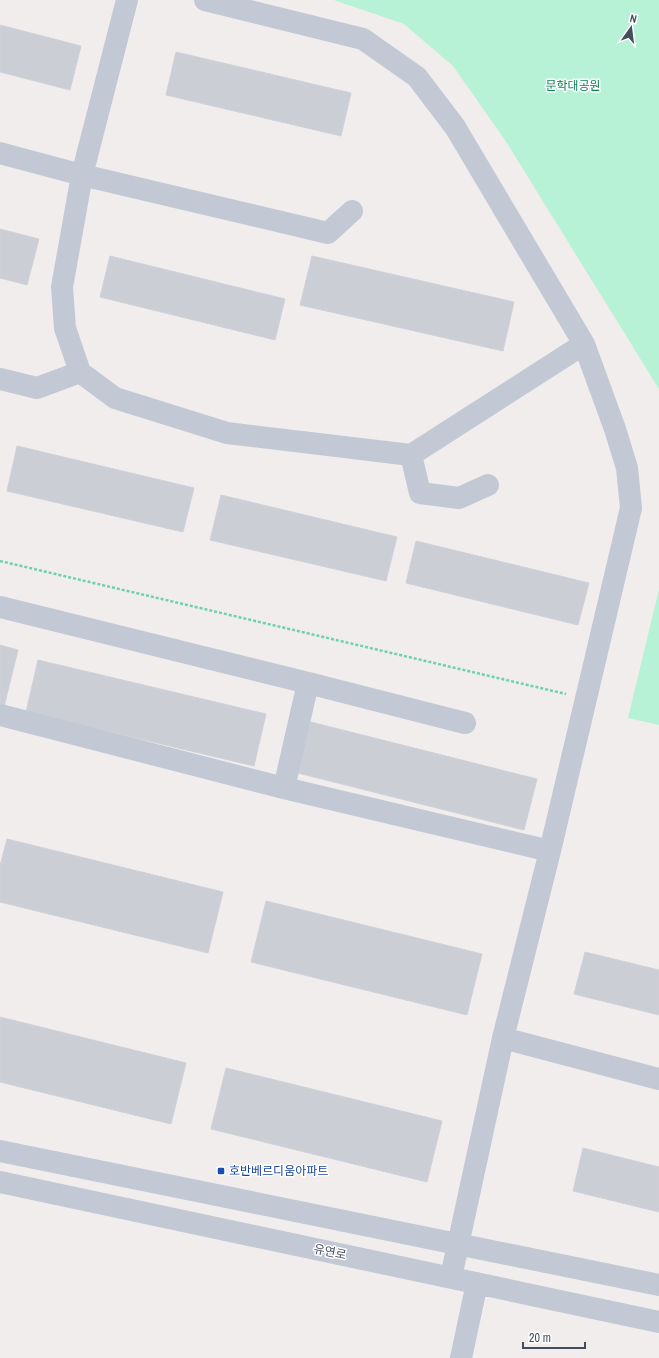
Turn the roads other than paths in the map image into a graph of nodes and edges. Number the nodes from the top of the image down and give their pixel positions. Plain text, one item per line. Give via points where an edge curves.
1 (127, 0) edge
2 (205, 0) edge
3 (0, 153) edge
4 (82, 175) junction
5 (352, 211) dead end
6 (584, 344) junction
7 (80, 372) junction
8 (0, 379) edge
9 (411, 455) junction
10 (488, 485) dead end
11 (0, 607) edge
12 (308, 683) junction
13 (0, 716) edge
14 (465, 722) dead end
15 (284, 788) junction
16 (550, 851) junction
17 (503, 1038) junction
18 (659, 1078) edge
19 (0, 1151) edge
20 (0, 1182) edge
21 (458, 1243) junction
22 (452, 1277) junction
23 (477, 1283) junction
24 (659, 1285) edge
25 (659, 1322) edge
26 (461, 1358) edge

1 - 4 street
2 - 6 street via 363,39 416,77 455,127
3 - 4 street
4 - 5 street via 328,233
4 - 7 street via 62,287 66,328
6 - 9 street
6 - 16 street via 627,468 631,508
7 - 8 street via 37,388
7 - 9 street via 115,398 226,433
9 - 10 street via 420,492 459,498
11 - 12 street
12 - 14 street
12 - 15 street
13 - 15 street
15 - 16 street
16 - 17 street
17 - 18 street
17 - 21 street
19 - 21 street
20 - 22 street, 유연로
21 - 22 street
21 - 24 street
22 - 23 street, 유연로
23 - 25 street, 유연로
23 - 26 street

